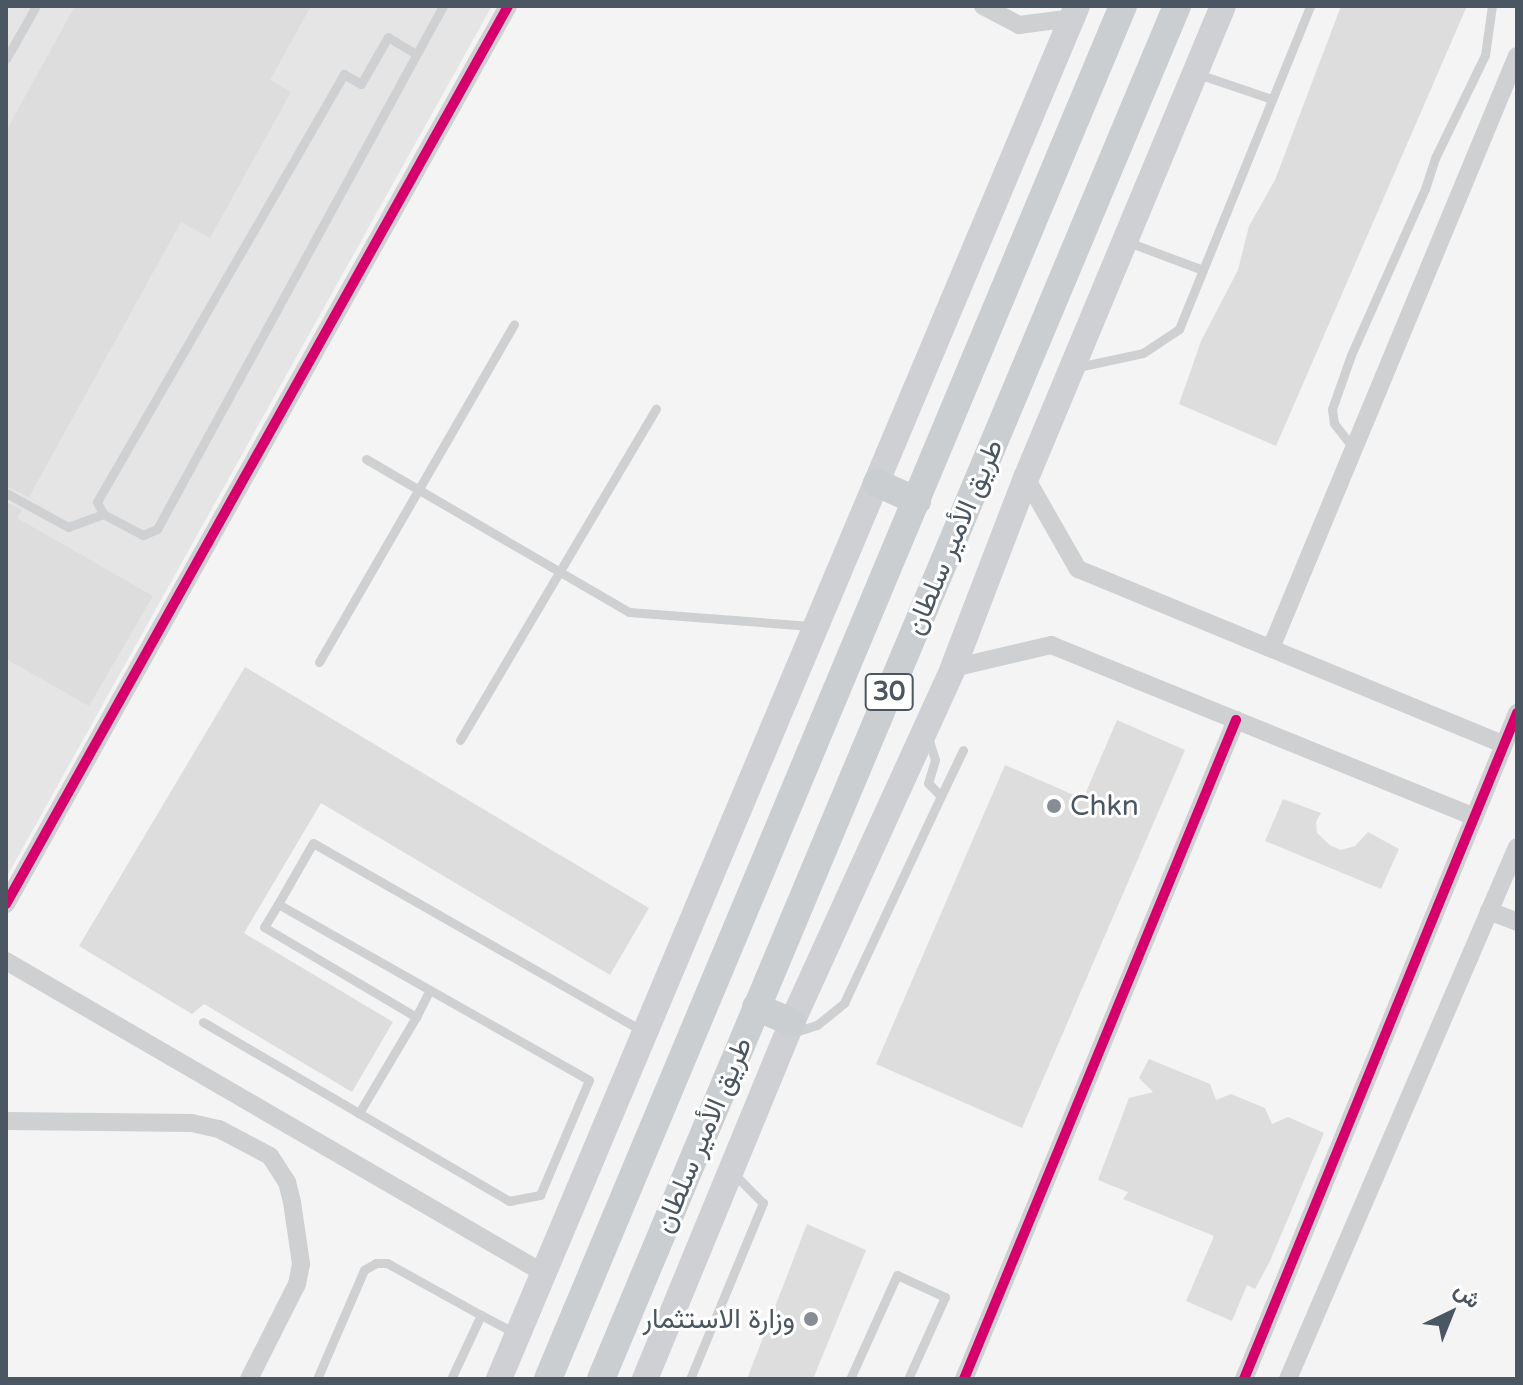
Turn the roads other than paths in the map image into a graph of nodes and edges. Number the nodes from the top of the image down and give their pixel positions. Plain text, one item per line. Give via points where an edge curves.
1 (36, 6) edge
2 (443, 6) edge
3 (508, 6) edge
4 (983, 6) edge
5 (1123, 6) edge
6 (1177, 6) edge
7 (1223, 6) edge
8 (1310, 6) edge
9 (1492, 6) edge
10 (1069, 10) edge
11 (416, 54) junction
12 (1517, 56) edge
13 (6, 59) edge
14 (1195, 73) junction
15 (1272, 99) junction
16 (1125, 240) junction
17 (1203, 270) junction
18 (514, 324) dead end
19 (1071, 368) junction
20 (656, 409) dead end
21 (1354, 449) junction
22 (366, 459) dead end
23 (1026, 478) junction
24 (877, 483) junction
25 (417, 489) junction
26 (6, 493) edge
27 (917, 501) junction
28 (103, 514) junction
29 (560, 572) junction
30 (817, 626) junction
31 (1271, 648) junction
32 (319, 662) dead end
33 (953, 668) junction
34 (1517, 713) edge
35 (1236, 720) junction
36 (925, 729) junction
37 (460, 740) dead end
38 (1503, 744) junction
39 (963, 750) dead end
40 (941, 796) junction
41 (1473, 816) junction
42 (1517, 847) edge
43 (6, 904) edge
44 (278, 904) junction
45 (1489, 911) junction
46 (1517, 922) edge
47 (6, 961) edge
48 (430, 990) junction
49 (756, 1007) junction
50 (416, 1017) junction
51 (203, 1022) dead end
52 (790, 1028) junction
53 (646, 1033) junction
54 (359, 1113) junction
55 (6, 1121) edge
56 (731, 1171) junction
57 (545, 1274) junction
58 (481, 1315) junction
59 (518, 1334) junction
60 (249, 1379) edge
61 (317, 1379) edge
62 (451, 1379) edge
63 (499, 1379) edge
64 (548, 1379) edge
65 (601, 1379) edge
66 (645, 1379) edge
67 (690, 1379) edge
68 (850, 1379) edge
69 (908, 1379) edge
70 (964, 1379) edge
71 (1244, 1379) edge
72 (1288, 1379) edge

1 - 13 lane
2 - 11 lane
3 - 43 street
4 - 10 street via 1019,25
5 - 27 main road, طريق الأمير سلطان / 30
6 - 49 main road, طريق الأمير سلطان / 30
7 - 14 main road
8 - 15 lane
9 - 21 lane via 1485,55 1435,158 1332,409 1334,423
10 - 24 main road
11 - 28 lane via 157,529 143,535
11 - 28 lane via 388,37 361,84 344,74 97,502
12 - 21 street
14 - 15 lane
14 - 16 main road
15 - 17 lane
16 - 17 lane
16 - 19 main road
17 - 19 lane via 1179,329 1143,353
18 - 25 lane
19 - 23 main road
20 - 29 lane
21 - 31 street
22 - 25 lane
23 - 31 street via 1078,569
23 - 33 main road
24 - 27 main road
24 - 30 main road
25 - 29 lane
25 - 32 lane
26 - 28 lane via 68,527
27 - 64 main road, طريق الأمير سلطان / 30
29 - 30 lane via 629,612
29 - 37 lane
30 - 53 main road
31 - 38 street
33 - 35 street via 1051,645
33 - 36 main road
34 - 38 street
35 - 41 street
35 - 70 street
36 - 40 lane via 935,760 928,783
36 - 52 main road
38 - 41 street
39 - 40 lane
40 - 52 lane via 844,1003 817,1025
41 - 71 street
42 - 45 street
44 - 48 lane
44 - 50 lane via 264,927
44 - 53 lane via 313,843
45 - 46 street
45 - 72 street
47 - 57 street
48 - 50 lane
48 - 54 lane via 589,1080 540,1195 509,1201
49 - 52 main road
49 - 65 main road, طريق الأمير سلطان / 30
50 - 54 lane
51 - 54 lane
52 - 56 main road
53 - 57 main road
55 - 60 street via 192,1123 219,1129 270,1156 287,1182 301,1264 297,1284
56 - 66 main road
56 - 67 lane via 763,1203
57 - 59 main road
58 - 59 lane
58 - 61 lane via 387,1263 376,1263 364,1270
58 - 62 lane
59 - 63 main road
68 - 69 lane via 897,1275 945,1297

